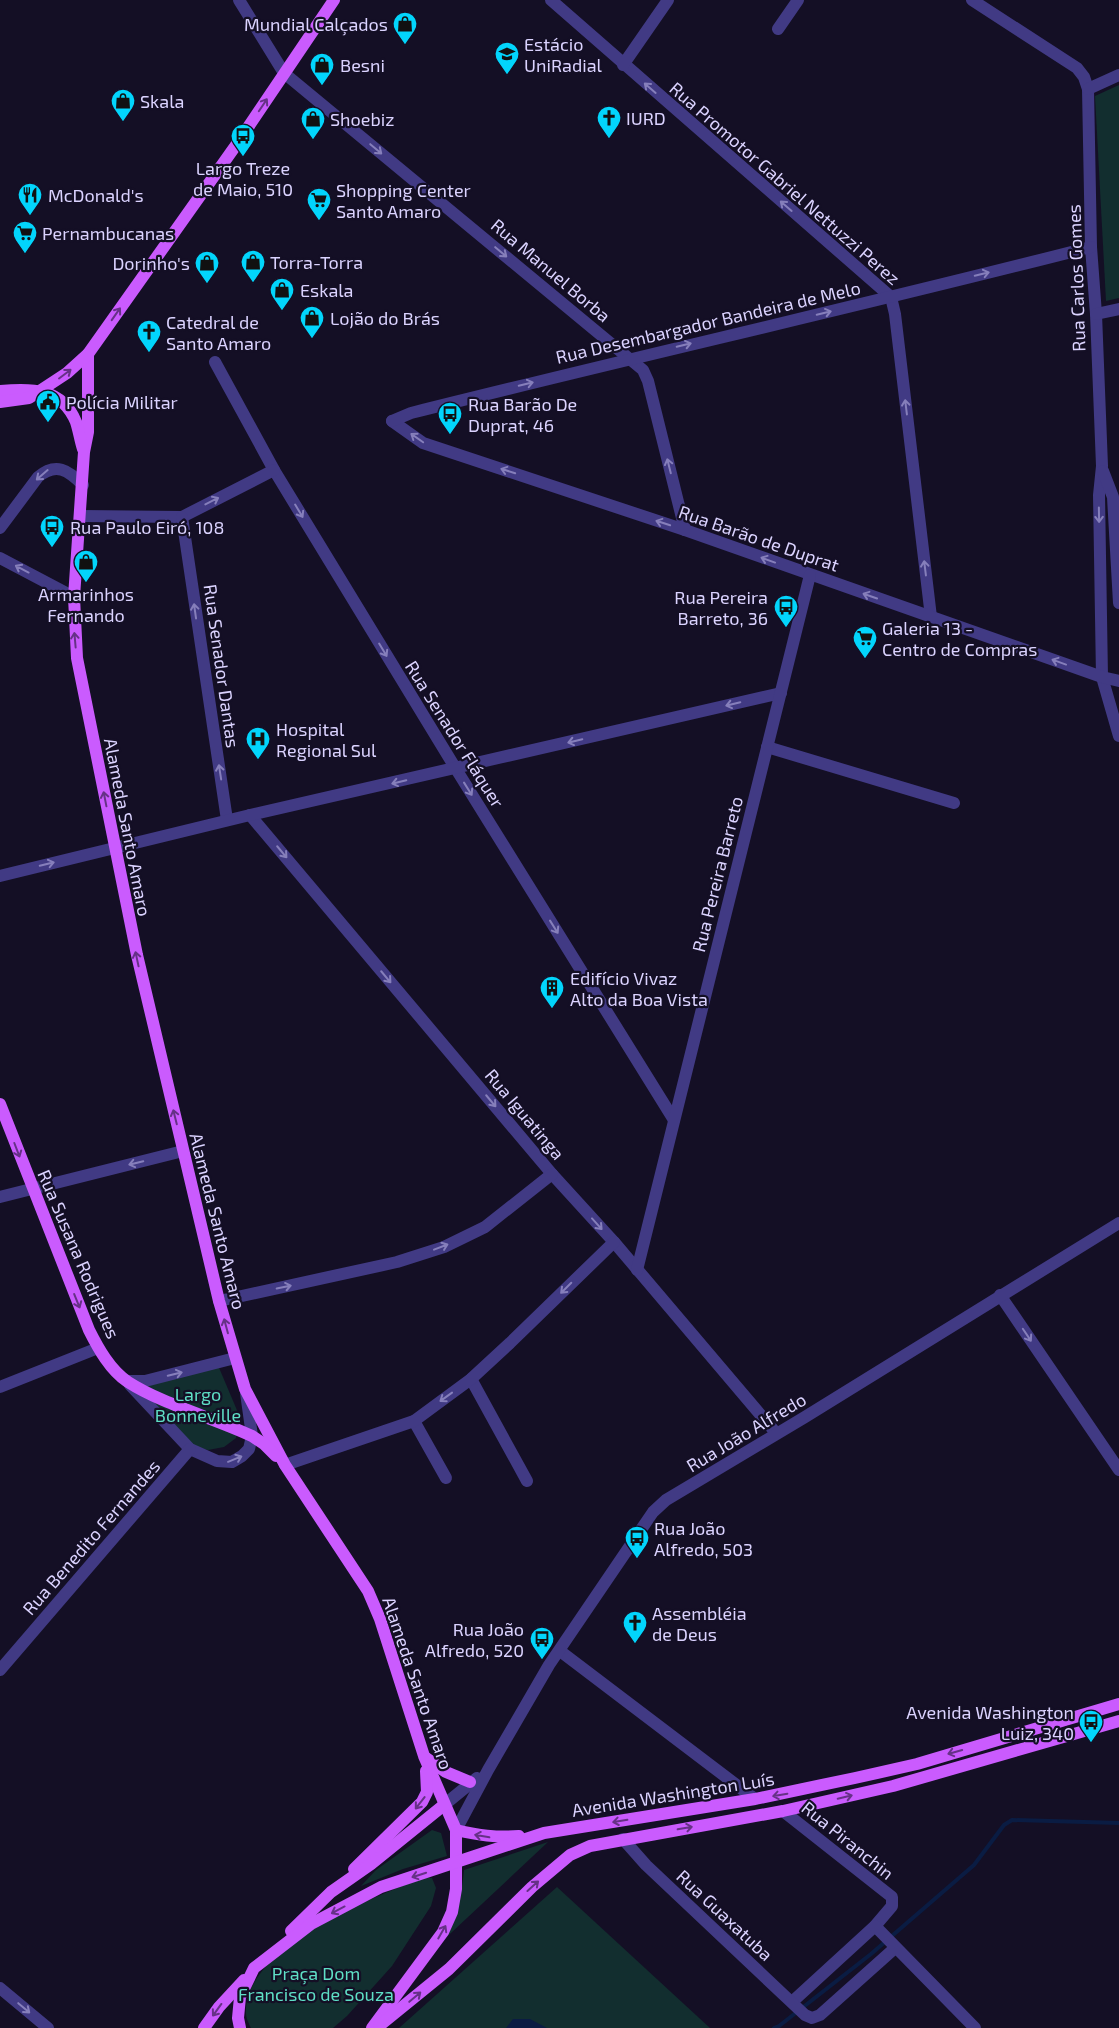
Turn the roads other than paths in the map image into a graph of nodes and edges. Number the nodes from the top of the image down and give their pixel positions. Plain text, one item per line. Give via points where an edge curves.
1 (239, 0) edge
2 (334, 0) edge
3 (550, 0) edge
4 (668, 0) edge
5 (798, 0) edge
6 (979, 2) edge
7 (778, 29) dead end
8 (623, 65) junction
9 (284, 73) junction
10 (1119, 75) edge
11 (1088, 88) junction
12 (1091, 247) junction
13 (891, 297) junction
14 (1119, 309) edge
15 (1096, 314) junction
16 (88, 354) junction
17 (629, 358) junction
18 (215, 362) dead end
19 (0, 391) edge
20 (41, 391) junction
21 (0, 402) edge
22 (392, 421) joint
23 (84, 452) junction
24 (1102, 466) junction
25 (274, 470) junction
26 (83, 485) junction
27 (80, 516) junction
28 (182, 517) junction
29 (0, 528) edge
30 (685, 530) junction
31 (0, 558) edge
32 (810, 575) junction
33 (74, 597) junction
34 (1119, 603) edge
35 (931, 617) junction
36 (1102, 677) junction
37 (1119, 681) edge
38 (780, 693) junction
39 (1119, 736) edge
40 (767, 747) junction
41 (456, 769) junction
42 (954, 803) dead end
43 (250, 815) junction
44 (227, 820) junction
45 (114, 847) junction
46 (0, 876) edge
47 (0, 1104) edge
48 (674, 1120) junction
49 (183, 1151) junction
50 (552, 1174) junction
51 (32, 1189) junction
52 (0, 1197) edge
53 (1119, 1222) edge
54 (614, 1242) junction
55 (637, 1270) junction
56 (1000, 1295) junction
57 (219, 1301) junction
58 (98, 1348) junction
59 (234, 1358) junction
60 (471, 1379) junction
61 (127, 1381) junction
62 (0, 1387) edge
63 (245, 1390) junction
64 (414, 1420) junction
65 (776, 1433) junction
66 (252, 1436) junction
67 (190, 1449) junction
68 (285, 1465) junction
69 (1119, 1470) edge
70 (446, 1478) dead end
71 (527, 1481) dead end
72 (560, 1651) junction
73 (0, 1670) edge
74 (1119, 1704) edge
75 (1119, 1721) edge
76 (424, 1756) junction
77 (488, 1770) junction
78 (470, 1782) junction
79 (755, 1799) junction
80 (444, 1805) junction
81 (783, 1810) junction
82 (456, 1830) junction
83 (544, 1833) junction
84 (623, 1839) junction
85 (456, 1863) junction
86 (331, 1892) junction
87 (878, 1930) junction
88 (895, 1947) junction
89 (254, 1968) junction
90 (0, 1988) edge
91 (793, 2003) junction
92 (48, 2028) edge
93 (204, 2028) edge
94 (240, 2028) edge
95 (372, 2028) edge
96 (377, 2028) edge
97 (975, 2028) edge

1 - 9 street, Rua Manuel Borba
2 - 9 main road
3 - 8 street, Rua Promotor Gabriel Nettuzzi Perez
4 - 8 street
5 - 7 street
6 - 11 street via 1077,68
13 -> 8 street, Rua Promotor Gabriel Nettuzzi Perez
16 -> 9 main road
9 -> 17 street, Rua Manuel Borba
10 - 11 street
11 - 12 street, Rua Carlos Gomes
13 -> 12 street, Rua Desembargador Bandeira de Melo
12 - 15 street, Rua Carlos Gomes
17 -> 13 street, Rua Desembargador Bandeira de Melo
35 -> 13 street, Rua Promotor Gabriel Nettuzzi Perez
14 - 15 street
15 - 24 street, Rua Carlos Gomes
20 -> 16 main road
16 - 23 main road, Alameda Santo Amaro via 88,432
22 -> 17 street, Rua Desembargador Bandeira de Melo via 411,413
30 -> 17 street, Rua Manuel Borba via 648,381 643,370
18 - 25 street, Rua Senador Fláquer
19 - 20 main road via 28,388
20 - 21 main road via 30,398
20 - 23 main road via 60,401 73,416
30 -> 22 street, Rua Barão de Duprat via 423,443
23 - 26 main road, Alameda Santo Amaro
24 - 34 street, Rua Carlos Gomes via 1113,497
24 -> 36 street, Rua Carlos Gomes via 1099,495
28 -> 25 street
25 -> 41 street, Rua Senador Fláquer
26 - 27 main road, Alameda Santo Amaro
26 -> 29 street via 60,469 46,470
27 - 28 street
27 - 33 main road, Alameda Santo Amaro
44 -> 28 street, Rua Senador Dantas
32 -> 30 street, Rua Barão de Duprat
33 -> 31 street
35 -> 32 street, Rua Barão de Duprat
32 - 38 street, Rua Pereira Barreto
45 -> 33 main road, Alameda Santo Amaro via 77,658
36 -> 35 street, Rua Barão de Duprat
36 - 37 street, Rua Barão de Duprat
36 - 39 street, Rua Carlos Gomes
38 - 40 street, Rua Pereira Barreto
38 -> 41 street
40 - 42 street
40 - 48 street, Rua Pereira Barreto
41 -> 43 street
41 -> 48 street, Rua Senador Fláquer
43 - 44 street
43 -> 50 street, Rua Iguatinga
44 - 45 street
46 -> 45 street
49 -> 45 main road, Alameda Santo Amaro via 151,1022
47 -> 51 main road, Rua Susana Rodrigues
48 - 55 street, Rua Pereira Barreto
49 -> 51 street
49 - 57 main road, Alameda Santo Amaro
50 -> 54 street, Rua Iguatinga
57 -> 50 street via 397,1262 444,1247 485,1227
51 - 52 street
51 -> 58 main road, Rua Susana Rodrigues
53 - 56 street, Rua João Alfredo
54 - 55 street, Rua Iguatinga
54 -> 60 street
55 - 65 street, Rua Iguatinga
56 - 65 street, Rua João Alfredo
56 -> 69 street
59 -> 57 main road, Alameda Santo Amaro
58 - 61 main road, Rua Susana Rodrigues
58 - 62 street
61 -> 59 street via 145,1381
59 - 63 main road, Alameda Santo Amaro
60 -> 64 street
60 - 71 street
61 - 66 main road, Rua Susana Rodrigues
61 - 67 street
63 - 66 street
63 - 68 main road, Alameda Santo Amaro
64 - 68 street
64 - 70 street
65 - 72 street, Rua João Alfredo via 666,1500 653,1512
67 -> 66 street via 217,1461 232,1462 249,1449
66 - 68 main road, Rua Susana Rodrigues
67 - 73 street, Rua Benedito Fernandes
68 - 76 main road, Alameda Santo Amaro via 368,1591
72 - 77 street, Rua João Alfredo
72 - 79 street
74 -> 79 main road, Avenida Washington Luís via 917,1764
81 -> 75 main road, Avenida Washington Luís via 893,1786
76 - 78 main road via 446,1772
76 - 80 main road, Alameda Santo Amaro
76 -> 86 main road via 428,1780 422,1802
77 - 78 street, Rua João Alfredo
77 - 82 street, Rua João Alfredo
78 - 80 street, Rua João Alfredo
79 -> 83 main road, Avenida Washington Luís
80 - 82 main road, Alameda Santo Amaro
80 - 86 main road
84 -> 81 main road, Avenida Washington Luís
81 - 87 street, Rua Piranchin via 892,1897 892,1906
83 -> 82 main road via 498,1838
82 - 85 main road, Alameda Santo Amaro
83 - 85 main road, Avenida Washington Luís
84 - 91 street, Rua Guaxatuba via 646,1865
96 -> 84 main road, Avenida Washington Luís via 448,1969 532,1887 570,1855 590,1846
85 -> 89 main road, Avenida Washington Luís via 381,1887 311,1924
95 -> 85 main road, Alameda Santo Amaro via 443,1932 452,1912
86 - 89 main road
87 - 88 street
87 - 91 street
88 - 91 street, Rua Guaxatuba via 820,2015 805,2016
88 - 97 street
89 -> 93 main road
89 - 94 main road via 240,1997
90 -> 92 street

